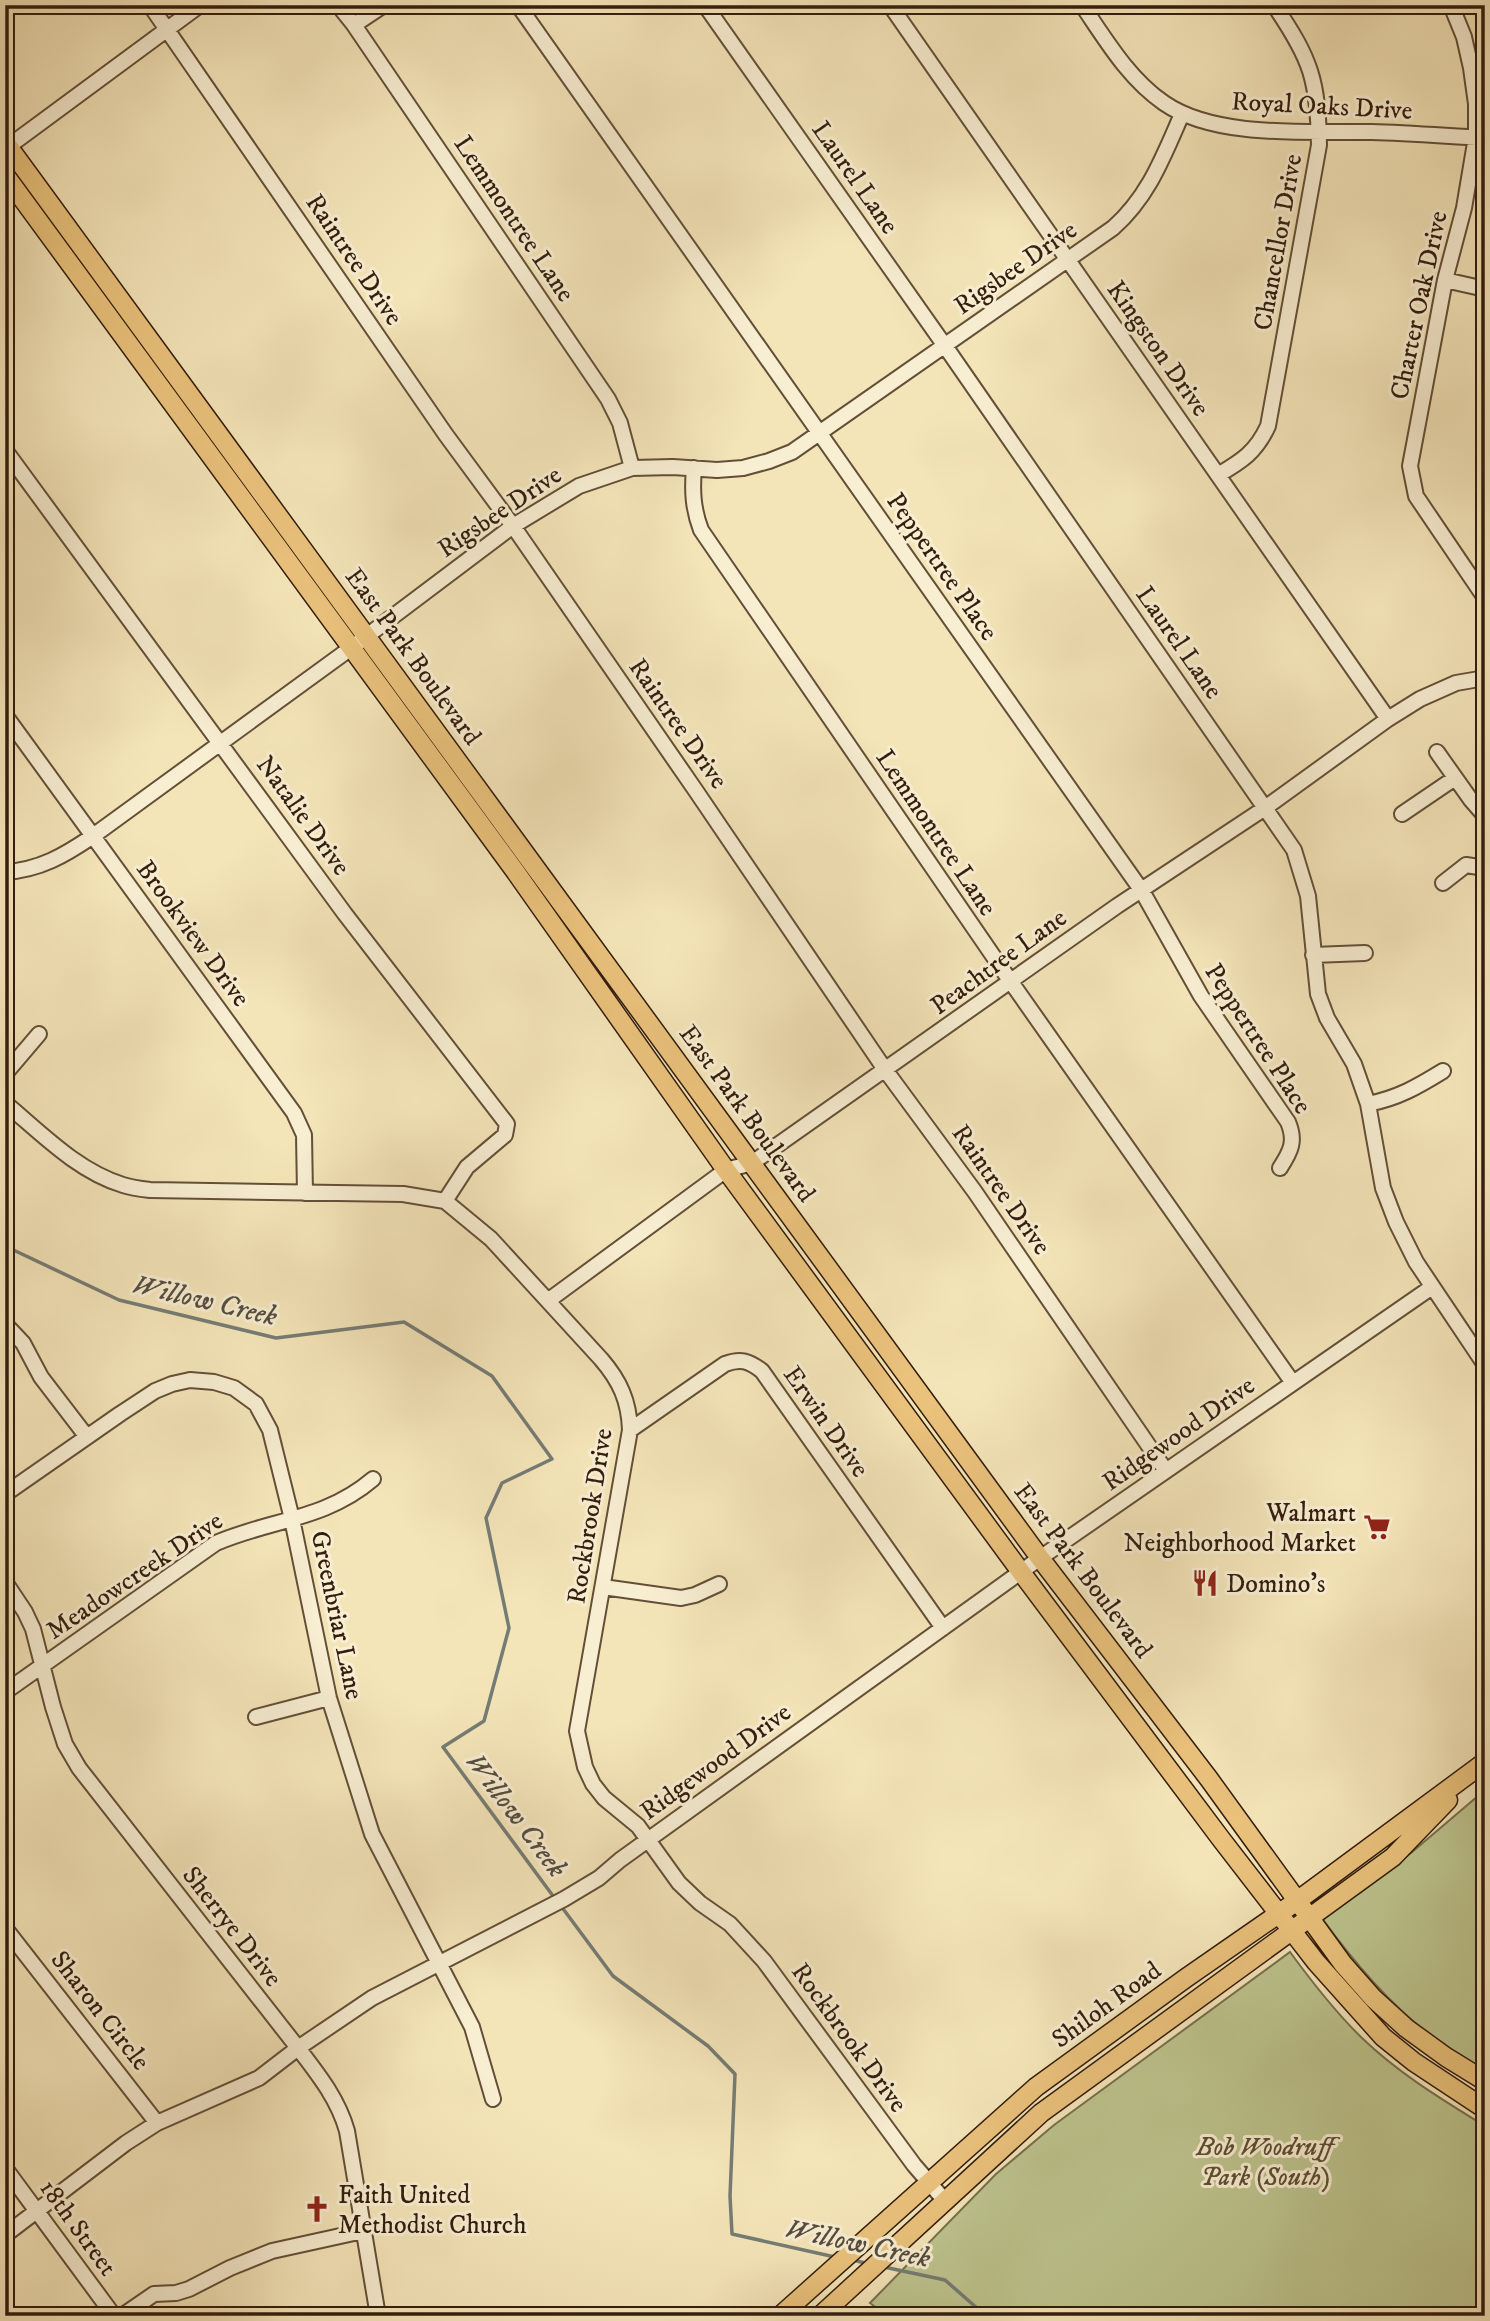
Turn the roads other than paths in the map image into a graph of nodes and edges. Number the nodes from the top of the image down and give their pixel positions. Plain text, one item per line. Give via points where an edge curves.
1 (150, 5) edge
2 (200, 5) edge
3 (338, 5) edge
4 (384, 5) edge
5 (518, 5) edge
6 (705, 5) edge
7 (890, 5) edge
8 (1082, 5) edge
9 (1274, 5) edge
10 (1451, 5) edge
11 (354, 25) junction
12 (168, 29) junction
13 (1182, 114) junction
14 (1319, 131) junction
15 (1480, 137) edge
16 (6, 146) edge
17 (5, 175) edge
18 (1068, 260) junction
19 (1445, 280) junction
20 (1485, 289) edge
21 (945, 346) junction
22 (820, 434) junction
23 (5, 450) edge
24 (632, 468) junction
25 (694, 468) junction
26 (1218, 475) junction
27 (513, 526) junction
28 (1485, 598) edge
29 (367, 636) junction
30 (351, 648) junction
31 (1485, 678) edge
32 (5, 715) edge
33 (1388, 719) junction
34 (220, 743) junction
35 (1437, 752) dead end
36 (1455, 778) junction
37 (1265, 808) junction
38 (1402, 814) dead end
39 (1485, 816) edge
40 (93, 836) junction
41 (1485, 868) edge
42 (5, 872) edge
43 (1443, 883) dead end
44 (1142, 891) junction
45 (1365, 953) dead end
46 (1313, 955) junction
47 (1010, 982) junction
48 (39, 1034) dead end
49 (886, 1071) junction
50 (1443, 1071) dead end
51 (5, 1074) edge
52 (5, 1103) edge
53 (1368, 1104) junction
54 (752, 1163) junction
55 (1280, 1168) dead end
56 (726, 1170) junction
57 (305, 1193) junction
58 (445, 1201) junction
59 (1432, 1287) junction
60 (549, 1300) junction
61 (5, 1324) edge
62 (1484, 1360) edge
63 (1293, 1383) junction
64 (630, 1430) junction
65 (87, 1437) junction
66 (1166, 1471) junction
67 (373, 1479) dead end
68 (5, 1494) edge
69 (292, 1519) junction
70 (1040, 1558) junction
71 (1021, 1572) junction
72 (5, 1582) edge
73 (719, 1584) dead end
74 (603, 1587) junction
75 (943, 1628) junction
76 (42, 1666) junction
77 (5, 1692) edge
78 (329, 1698) junction
79 (256, 1717) dead end
80 (1485, 1762) edge
81 (649, 1840) junction
82 (1297, 1901) junction
83 (1278, 1914) junction
84 (1309, 1918) junction
85 (5, 1928) edge
86 (1291, 1931) junction
87 (439, 1963) junction
88 (298, 2048) junction
89 (1485, 2081) edge
90 (494, 2099) dead end
91 (1485, 2109) edge
92 (157, 2123) junction
93 (5, 2168) edge
94 (929, 2183) junction
95 (946, 2202) junction
96 (37, 2211) junction
97 (363, 2231) junction
98 (5, 2235) edge
99 (114, 2316) edge
100 (122, 2316) edge
101 (378, 2316) edge
102 (780, 2316) edge
103 (820, 2316) edge

1 - 12 street, Raintree Drive
2 - 12 street
3 - 11 street, Lemmontree Lane
4 - 11 street
5 - 22 street, Peppertree Place
6 - 21 street, Laurel Lane
7 - 18 street, Kingston Drive
8 - 13 street, Royal Oaks Drive via 1121,62 1156,97
9 - 14 street, Chancellor Drive via 1300,43 1312,72
10 - 15 street, Charter Oak Drive via 1471,68
11 - 24 street, Lemmontree Lane via 608,398
12 - 16 street
12 - 27 street, Raintree Drive
13 - 14 street, Royal Oaks Drive via 1232,126
13 - 18 street, Rigsbee Drive via 1136,206
14 - 15 street, Royal Oaks Drive
14 - 26 street, Chancellor Drive via 1268,426 1251,453
15 - 19 street, Charter Oak Drive
16 - 29 main road, East Park Boulevard
17 - 30 main road, East Park Boulevard
18 - 21 street, Rigsbee Drive
18 - 26 street, Kingston Drive
19 - 20 street
19 - 28 street, Charter Oak Drive via 1410,466 1416,496
21 - 22 street, Rigsbee Drive
21 - 37 street, Laurel Lane
22 - 25 street, Rigsbee Drive via 769,461 743,468
22 - 44 street, Peppertree Place
23 - 34 street, Natalie Drive
24 - 25 street, Rigsbee Drive
24 - 27 street, Rigsbee Drive via 579,485
25 - 47 street, Lemmontree Lane via 693,501 701,530
26 - 33 street, Kingston Drive
27 - 29 street, Rigsbee Drive
27 - 49 street, Raintree Drive
29 - 30 street, Rigsbee Drive
29 - 54 main road, East Park Boulevard
30 - 34 street, Rigsbee Drive
30 - 56 main road, East Park Boulevard
31 - 33 street, Peachtree Lane via 1456,683
32 - 40 street, Brookview Drive
33 - 37 street, Peachtree Lane
34 - 40 street, Rigsbee Drive
34 - 58 street, Natalie Drive via 507,1124 505,1135 467,1167
35 - 36 street
36 - 38 street
36 - 39 street
37 - 44 street, Peachtree Lane
37 - 46 street, Laurel Lane via 1294,850 1303,876
40 - 42 street, Rigsbee Drive via 52,862
40 - 57 street, Brookview Drive via 294,1113 304,1135
41 - 43 street via 1466,865
44 - 47 street, Peachtree Lane
44 - 55 street, Peppertree Place via 1200,996 1287,1122 1293,1142
45 - 46 street
46 - 53 street, Laurel Lane via 1327,1018 1354,1064
47 - 49 street, Peachtree Lane
47 - 63 street, Lemmontree Lane
48 - 51 street
49 - 54 street, Peachtree Lane
49 - 66 street, Raintree Drive via 975,1192
50 - 53 street via 1413,1090
52 - 57 street via 78,1163 124,1186 150,1191
53 - 59 street, Laurel Lane via 1383,1188
54 - 56 street, Peachtree Lane
54 - 70 main road, East Park Boulevard
56 - 60 street, Peachtree Lane
56 - 71 main road, East Park Boulevard
57 - 58 street via 403,1194
58 - 60 street, Rockbrook Drive via 491,1239
59 - 62 street, Laurel Lane
59 - 63 street, Ridgewood Drive
60 - 64 street, Rockbrook Drive via 616,1376
61 - 65 street
63 - 66 street, Ridgewood Drive
64 - 74 street, Rockbrook Drive
64 - 75 street, Erwin Drive via 725,1364 750,1362 762,1371
65 - 68 street, Greenbriar Lane
65 - 69 street, Greenbriar Lane via 172,1384 190,1380 234,1388 256,1404 271,1430
66 - 70 street, Ridgewood Drive
67 - 69 street, Meadowcreek Drive via 328,1509
69 - 76 street, Meadowcreek Drive via 216,1543
69 - 78 street, Greenbriar Lane
70 - 71 street, Ridgewood Drive
70 - 82 main road, East Park Boulevard
71 - 75 street, Ridgewood Drive
71 - 83 main road, East Park Boulevard
72 - 76 street, Sherrye Drive via 33,1629
73 - 74 street via 681,1598
74 - 81 street, Rockbrook Drive via 577,1731 593,1784
75 - 81 street, Ridgewood Drive
76 - 77 street, Meadowcreek Drive
76 - 88 street, Sherrye Drive via 65,1744 79,1768
78 - 79 street
78 - 87 street, Greenbriar Lane via 372,1834
80 - 82 main road, Shiloh Road
80 - 84 main road, Shiloh Road via 1393,1857
81 - 87 street, Ridgewood Drive via 564,1899
81 - 94 street, Rockbrook Drive via 679,1883 730,1924 764,1961
82 - 83 main road, Shiloh Road
82 - 84 main road, East Park Boulevard
83 - 86 main road, East Park Boulevard
83 - 94 main road, Shiloh Road via 1044,2081
84 - 86 main road, Shiloh Road
84 - 89 main road, East Park Boulevard via 1380,2006
85 - 92 street, Sharon Circle
86 - 91 main road, East Park Boulevard via 1383,2036
86 - 95 main road, Shiloh Road via 1041,2113
87 - 88 street, Ridgewood Drive via 373,1998
87 - 90 street, Greenbriar Lane via 472,2027
88 - 92 street, Ridgewood Drive via 259,2078
88 - 97 street, Sherrye Drive via 342,2113
92 - 96 street, Ridgewood Drive
93 - 96 street, 18th Street
94 - 95 street, Rockbrook Drive
94 - 102 main road, Shiloh Road
95 - 103 main road, Shiloh Road
96 - 98 street, Ridgewood Drive
96 - 99 street, 18th Street
97 - 100 street via 272,2251 189,2289 154,2294
97 - 101 street, Sherrye Drive

